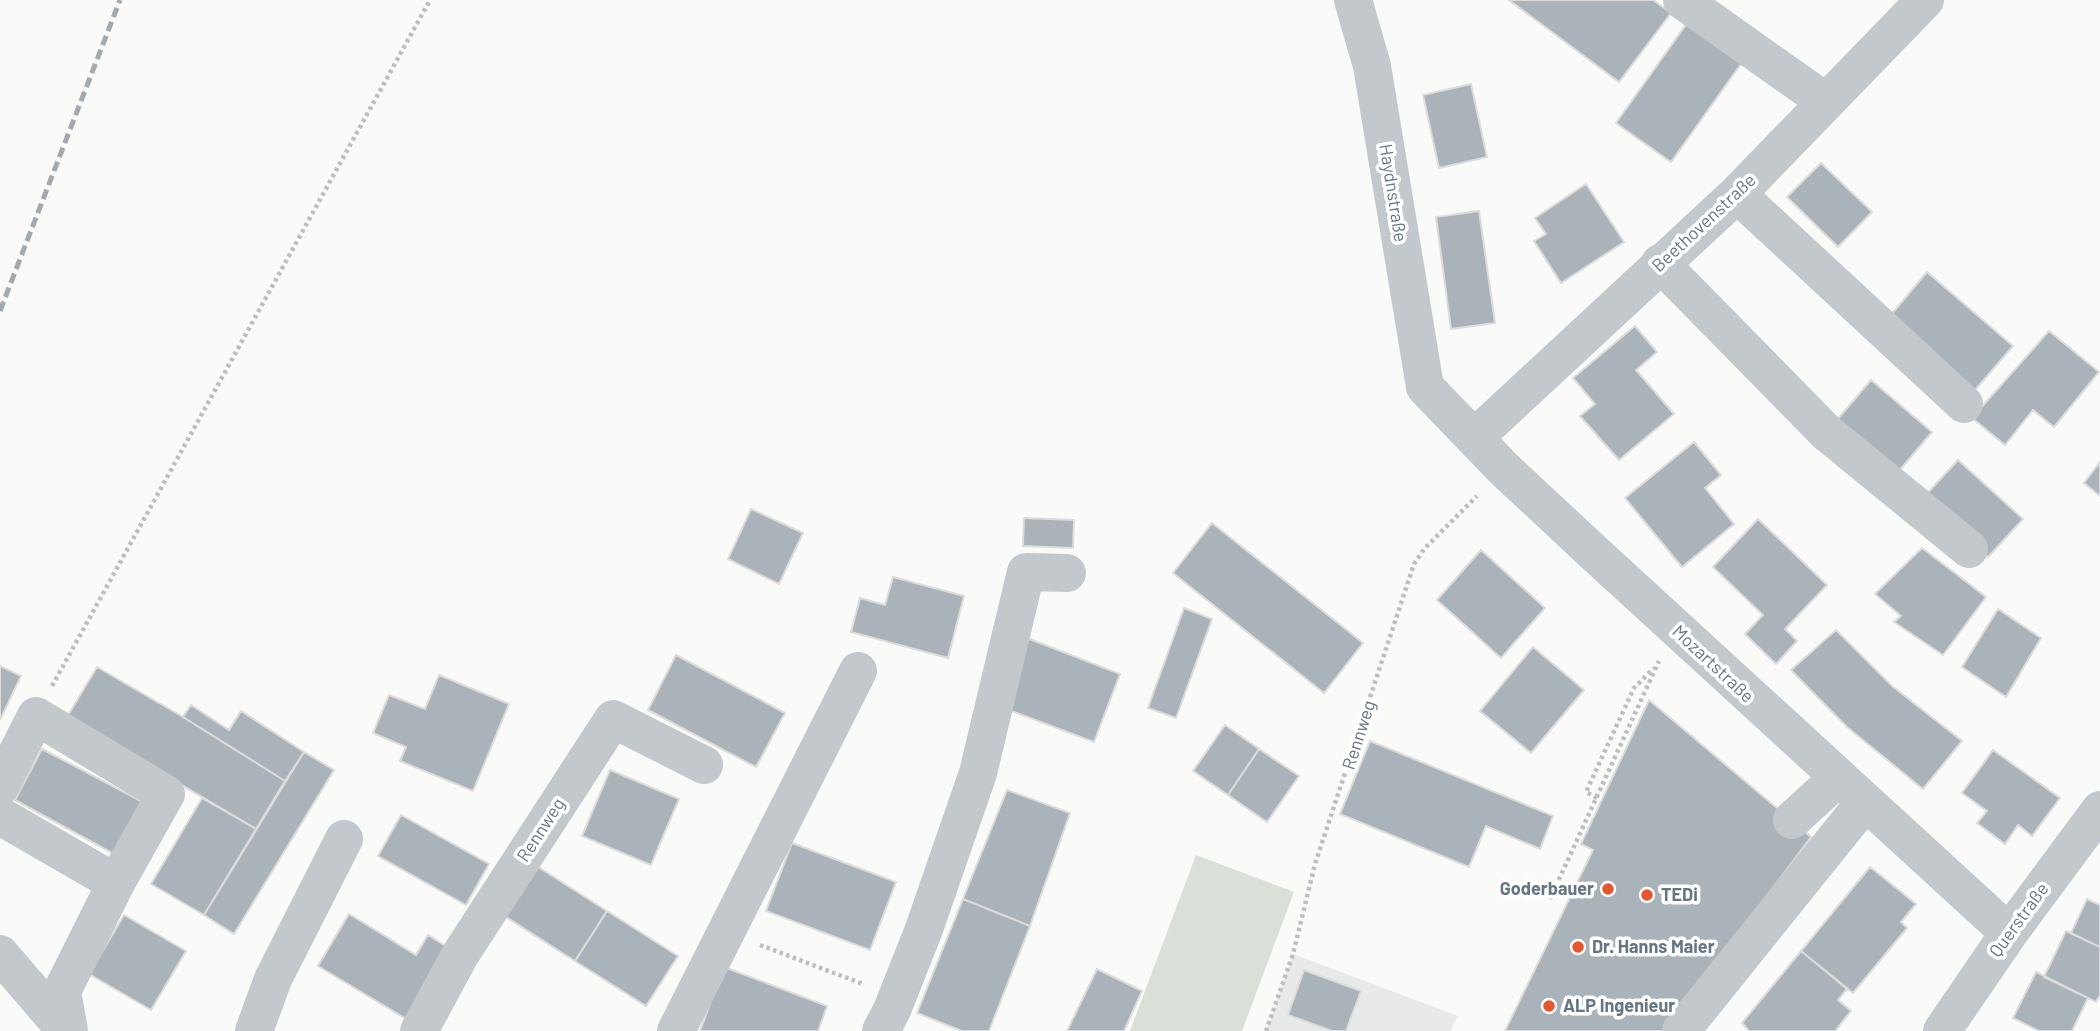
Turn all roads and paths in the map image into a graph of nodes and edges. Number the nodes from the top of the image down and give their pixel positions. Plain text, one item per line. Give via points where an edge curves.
1 (430, 0) edge
2 (1353, 0) edge
3 (1682, 0) edge
4 (1925, 0) edge
5 (1826, 102) junction
6 (1737, 194) junction
7 (1660, 263) junction
8 (1425, 387) joint
9 (1964, 404) dead end
10 (1474, 438) junction
11 (1504, 469) junction
12 (1969, 549) dead end
13 (1067, 573) dead end
14 (1674, 628) junction
15 (1657, 665) junction
16 (858, 671) dead end
17 (36, 716) junction
18 (704, 765) dead end
19 (0, 787) edge
20 (1851, 790) junction
21 (1597, 798) junction
22 (2100, 810) edge
23 (0, 816) edge
24 (1792, 820) dead end
25 (344, 839) dead end
26 (116, 883) junction
27 (1550, 899) dead end
28 (726, 932) junction
29 (2009, 933) junction
30 (0, 954) edge
31 (871, 987) dead end
32 (67, 1031) edge
33 (254, 1031) edge
34 (419, 1031) edge
35 (676, 1031) edge
36 (881, 1031) edge
37 (1266, 1031) edge
38 (1681, 1031) edge
39 (1942, 1031) edge

1 - 17 path
2 - 8 street, Haydnstraße via 1372,66
3 - 5 street
4 - 5 street, Beethovenstraße
5 - 6 street, Beethovenstraße
6 - 7 street, Beethovenstraße
6 - 9 street
7 - 10 street, Beethovenstraße
7 - 12 street via 1826,432
8 - 10 street, Mozartstraße
10 - 11 street, Mozartstraße
11 - 14 street, Mozartstraße
11 - 37 path, Rennweg via 1414,564 1315,864 1293,954
13 - 36 street via 1026,572 978,773 924,929
14 - 15 path
14 - 20 street, Mozartstraße
15 - 21 path
15 - 21 path via 1634,688 1586,792
16 - 28 street
17 - 19 street
17 - 26 street via 166,794
18 - 34 street, Rennweg via 613,719 460,955
20 - 24 street
20 - 29 street, Mozartstraße
20 - 38 street
21 - 27 path
22 - 29 street, Querstraße
23 - 26 street
25 - 33 street via 273,979
26 - 32 street via 62,991
28 - 31 path
28 - 35 street
29 - 39 street, Querstraße
30 - 32 street

